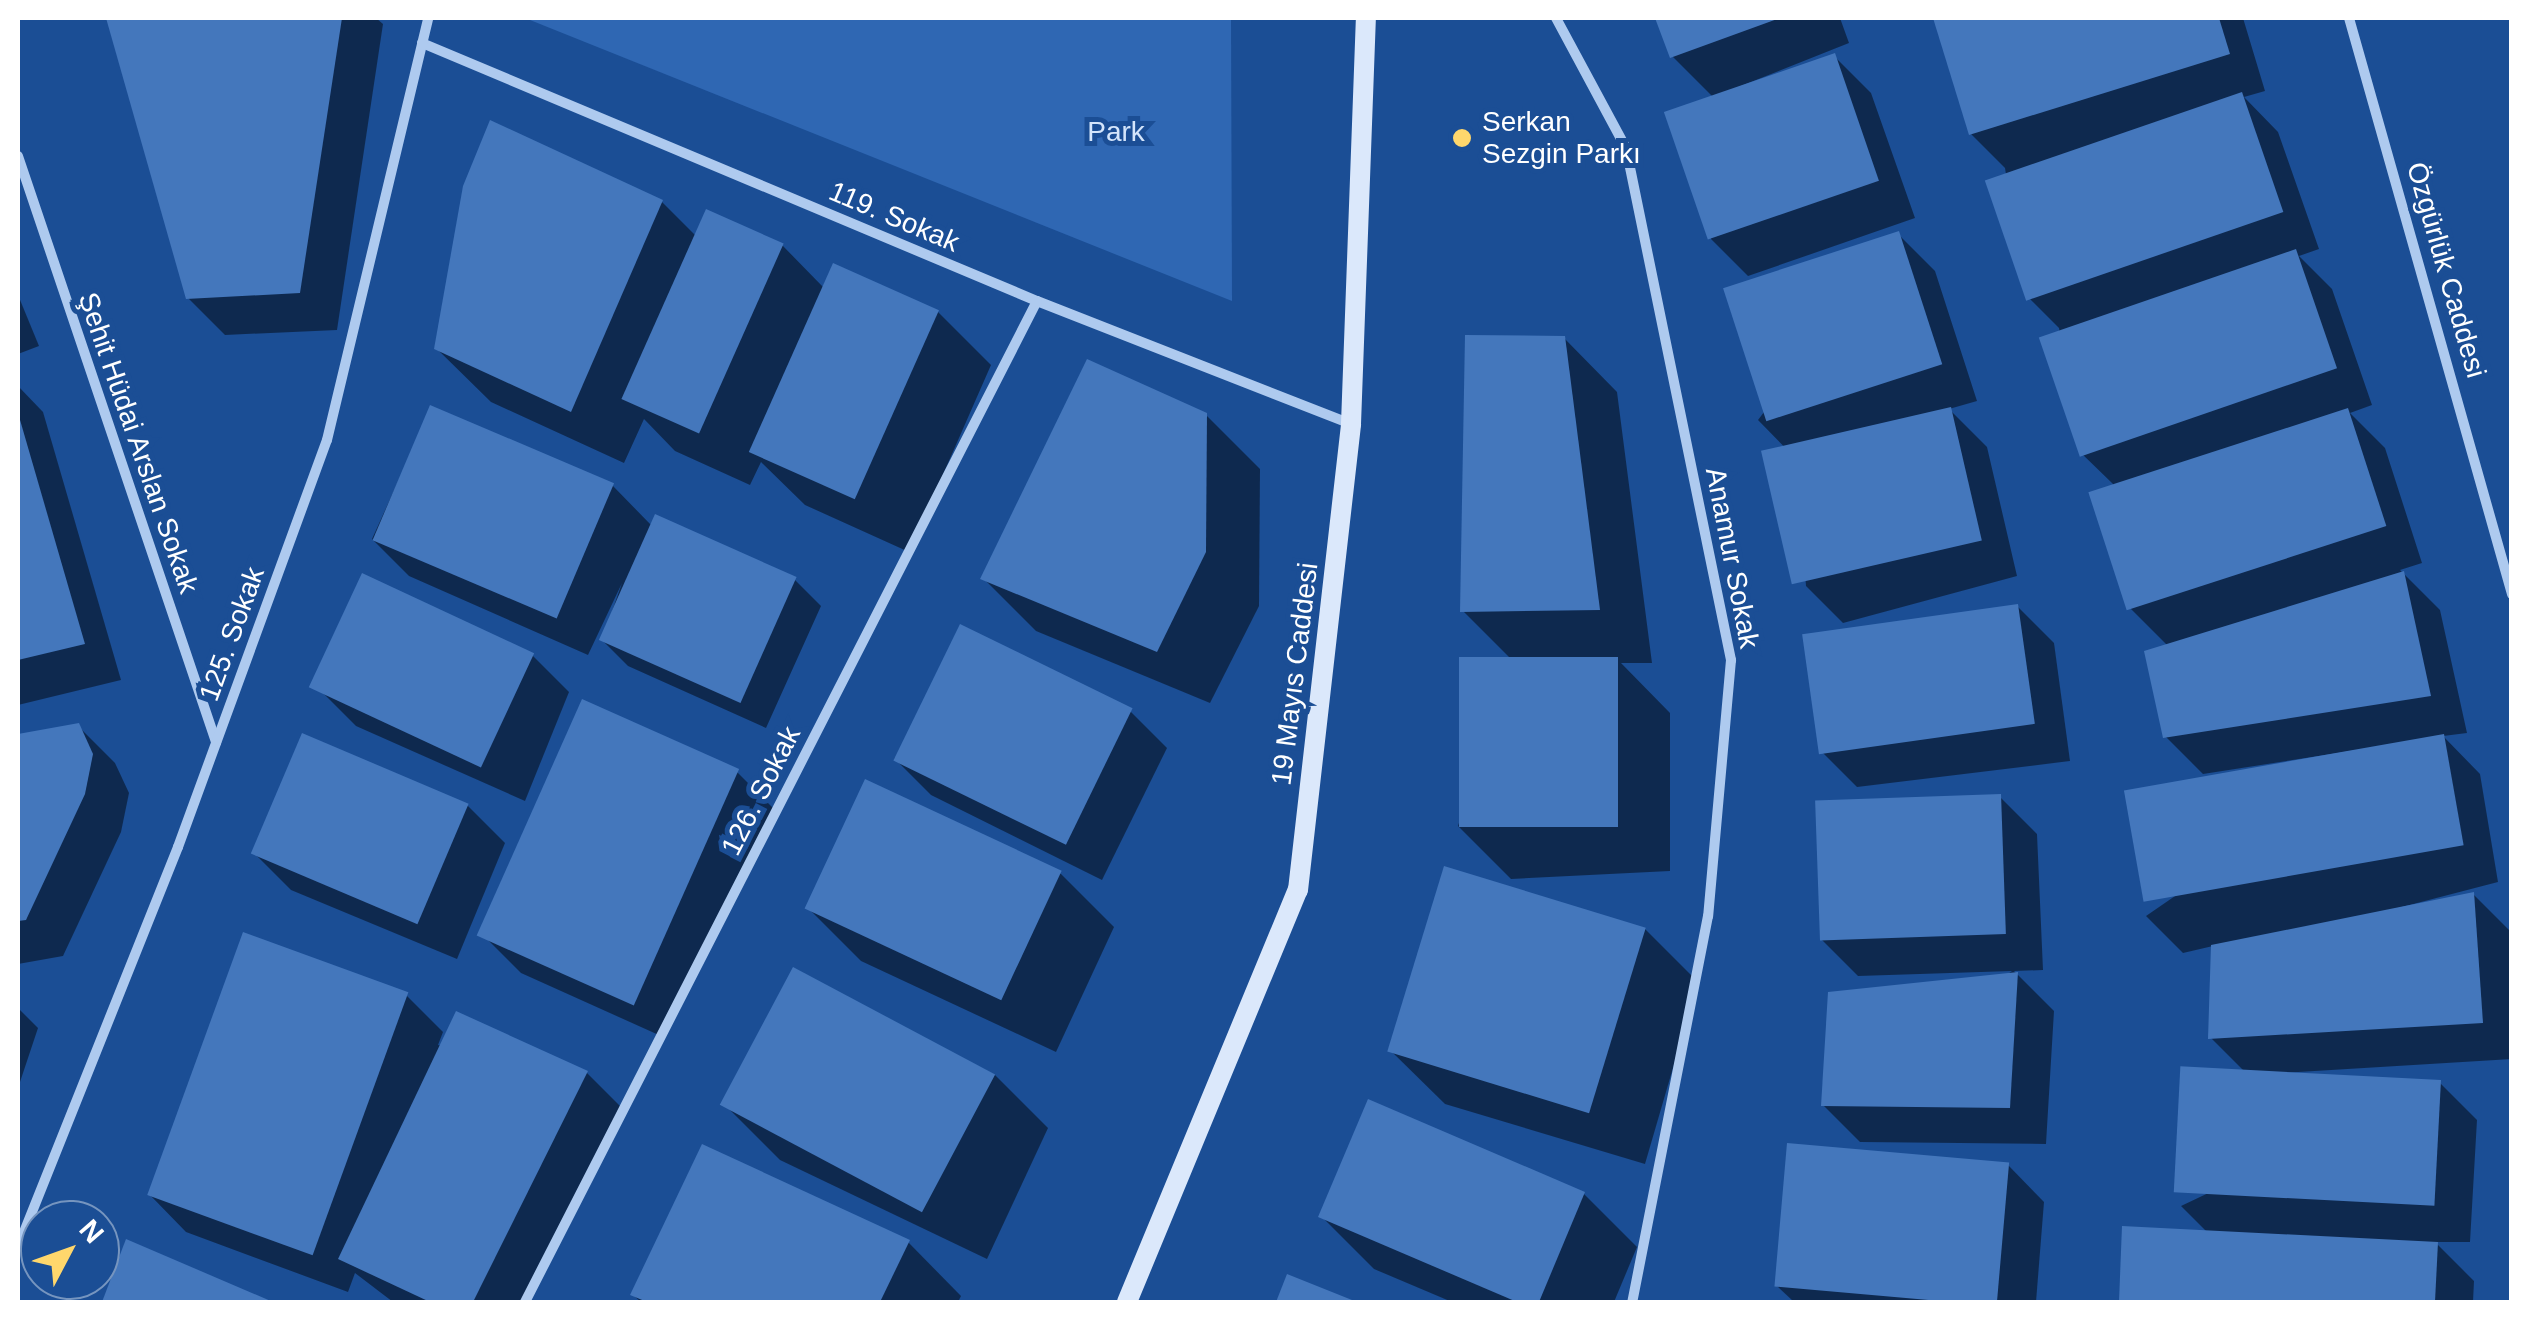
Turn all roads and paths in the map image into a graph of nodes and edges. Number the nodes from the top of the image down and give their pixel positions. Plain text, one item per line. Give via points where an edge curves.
1 (428, 18) edge
2 (1366, 18) edge
3 (1556, 18) edge
4 (2349, 18) edge
5 (422, 43) junction
6 (18, 156) edge
7 (1036, 301) junction
8 (1352, 424) junction
9 (2511, 593) edge
10 (216, 743) junction
11 (18, 1246) edge
12 (525, 1302) edge
13 (1127, 1302) edge
14 (1632, 1302) edge

1 - 5 street, 125. Sokak
2 - 8 main road, 19 Mayıs Caddesi
3 - 14 street, Anamur Sokak via 1626,148 1731,660 1708,916
4 - 9 street, Özgürlük Caddesi
5 - 7 street, 119. Sokak
5 - 10 street, 125. Sokak via 327,440
6 - 10 street, Şehit Hüdai Arslan Sokak
7 - 8 street, 119. Sokak
7 - 12 street, 126. Sokak
8 - 13 main road, 19 Mayıs Caddesi via 1298,890
10 - 11 street, 125. Sokak

